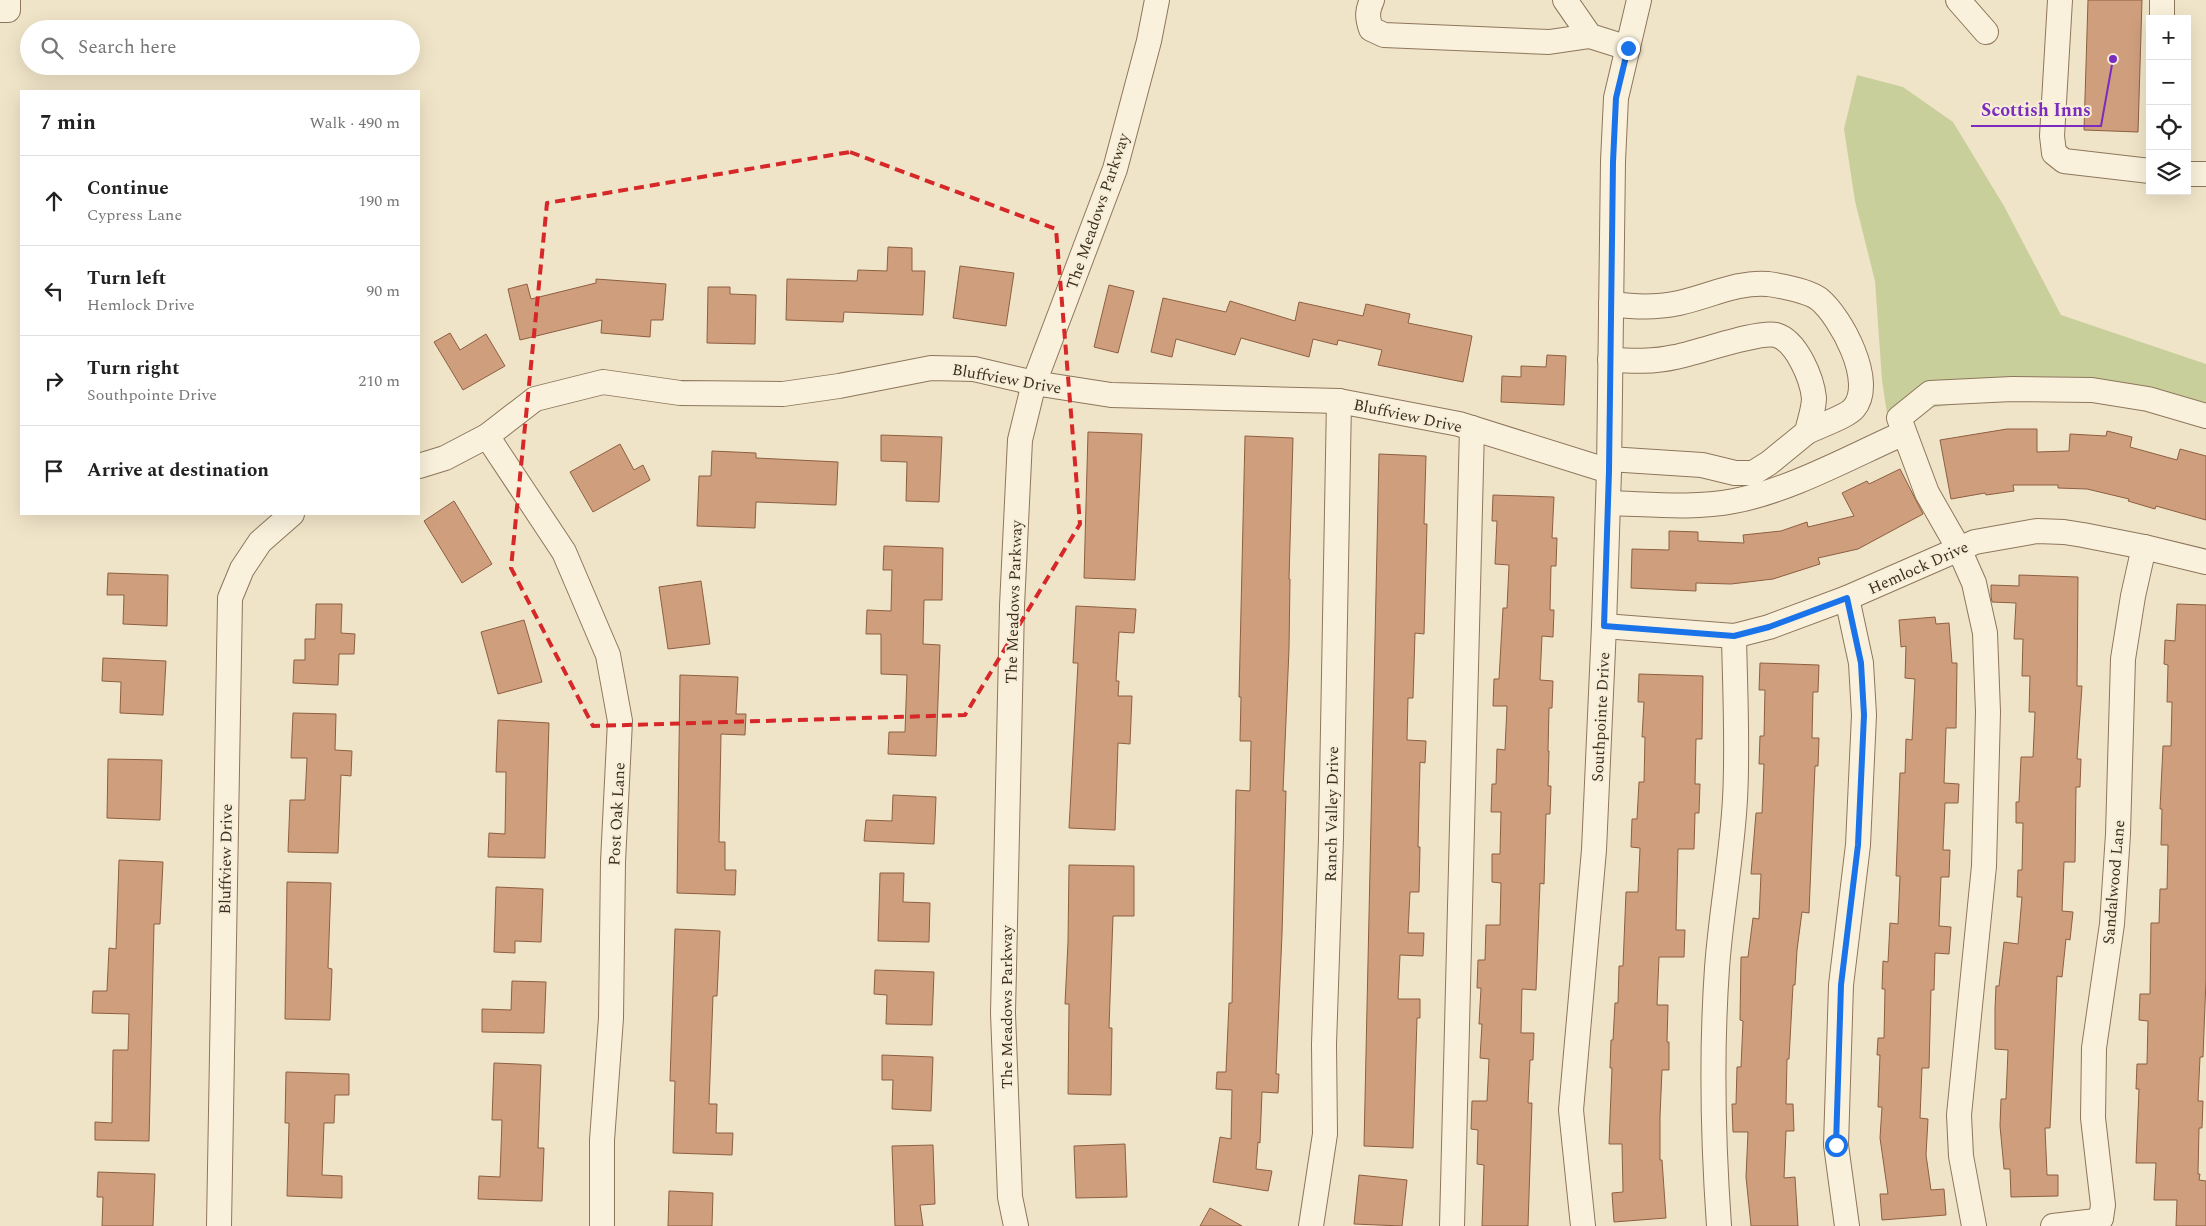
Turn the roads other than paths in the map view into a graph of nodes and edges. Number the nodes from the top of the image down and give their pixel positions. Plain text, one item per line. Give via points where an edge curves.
1 (8, 0) edge
2 (1157, 0) edge
3 (1372, 0) edge
4 (1565, 0) edge
5 (1640, 0) edge
6 (1958, 0) edge
7 (2060, 0) edge
8 (2162, 0) edge
9 (0, 10) edge
10 (2162, 15) edge
11 (1986, 32) dead end
12 (1590, 36) junction
13 (1628, 48) junction
14 (2146, 170) edge
15 (2191, 174) edge
16 (2206, 174) edge
17 (1611, 304) junction
18 (1610, 360) junction
19 (1034, 383) junction
20 (1339, 401) junction
21 (2206, 416) edge
22 (1472, 428) junction
23 (1808, 432) junction
24 (1904, 433) junction
25 (487, 436) junction
26 (1609, 465) junction
27 (420, 466) edge
28 (1608, 503) junction
29 (291, 515) edge
30 (2144, 547) junction
31 (1959, 549) junction
32 (2206, 562) edge
33 (1847, 598) junction
34 (1604, 626) junction
35 (1734, 636) junction
36 (2108, 1222) edge
37 (219, 1226) edge
38 (602, 1226) edge
39 (1016, 1226) edge
40 (1311, 1226) edge
41 (1452, 1226) edge
42 (1583, 1226) edge
43 (1718, 1226) edge
44 (1847, 1226) edge
45 (1974, 1226) edge
46 (2053, 1226) edge

1 - 9 street via 8,10
2 - 19 street, The Meadows Parkway via 1115,168
3 - 12 street via 1367,18 1370,29 1384,35 1550,42
4 - 12 street
5 - 13 street, Southpointe Drive
6 - 11 street
7 - 14 street via 2052,136 2054,153 2064,160
8 - 10 street
12 - 13 street
13 - 17 street, Southpointe Drive via 1616,98
15 - 16 street
17 - 18 street, Southpointe Drive
17 - 23 street, Bluffview Drive via 1644,308 1679,303 1736,287 1766,284 1791,288 1818,298 1837,318 1856,356 1862,390 1855,407 1846,415
18 - 23 street via 1674,358 1754,337 1775,335 1789,343 1803,363 1814,399
18 - 26 street, Southpointe Drive
19 - 20 street, Bluffview Drive via 1111,394
19 - 25 street, Bluffview Drive via 974,369 945,367 784,394 680,392 603,382 534,399
19 - 39 street, The Meadows Parkway via 1020,440 1012,606 1003,1013 1010,1197
20 - 22 street, Bluffview Drive
20 - 40 street, Ranch Valley Drive via 1324,1044 1325,1134
21 - 24 street via 2148,400 2092,390 1930,393 1899,418
22 - 26 street, Bluffview Drive
22 - 41 street
23 - 26 street, Bluffview Drive via 1753,473 1735,473 1702,465
24 - 28 street via 1787,485 1736,501
24 - 31 street via 1927,493
25 - 27 street, Bluffview Drive via 445,458
25 - 38 street, Post Oak Lane via 564,552 608,655 620,721 613,862 611,1018 602,1140
26 - 28 street, Southpointe Drive
28 - 34 street, Southpointe Drive
29 - 37 street, Bluffview Drive via 260,542 242,569 230,598
30 - 31 street, Hemlock Drive via 2064,532 2037,532 1975,542
30 - 32 street, Hemlock Drive
30 - 36 street, Sandalwood Lane via 2123,659 2112,924 2094,1048 2093,1118 2103,1205
31 - 33 street, Hemlock Drive
31 - 45 street via 1974,583 1985,633 1988,712 1984,866 1959,1115 1961,1156
33 - 35 street, Hemlock Drive via 1769,627
33 - 44 street via 1861,663 1864,715 1858,845 1841,995 1836,1145
34 - 35 street, Hemlock Drive
34 - 42 street, Southpointe Drive via 1594,850 1572,1110
35 - 43 street via 1735,797 1717,967 1714,1063
36 - 46 street

